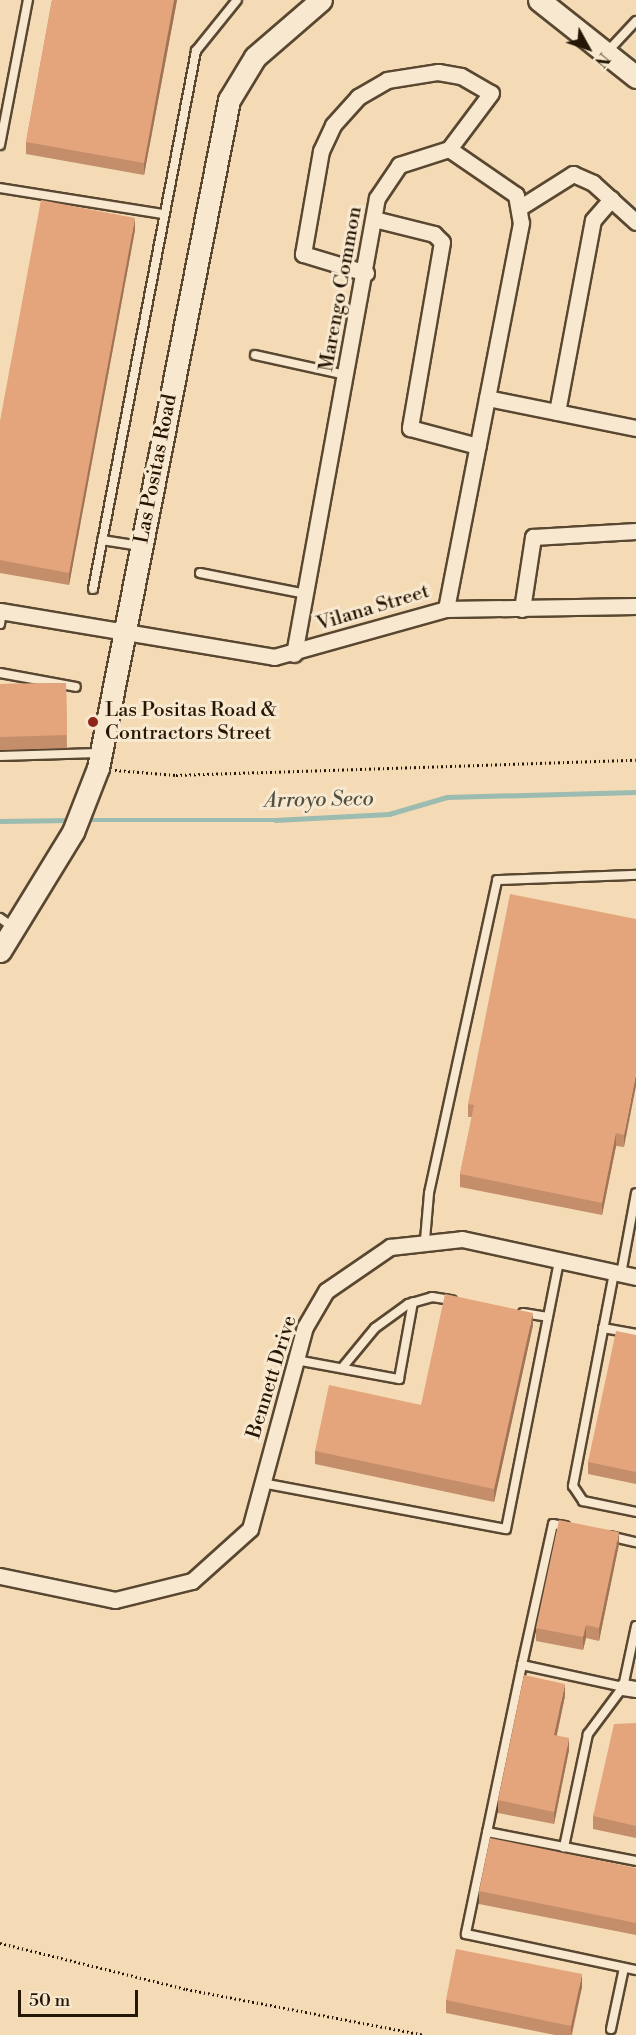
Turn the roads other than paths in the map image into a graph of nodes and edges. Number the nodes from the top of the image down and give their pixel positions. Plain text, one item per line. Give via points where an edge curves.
1 (28, 0) edge
2 (237, 0) edge
3 (321, 0) edge
4 (539, 0) edge
5 (636, 21) edge
6 (608, 51) junction
7 (636, 77) edge
8 (0, 145) edge
9 (449, 149) junction
10 (0, 188) edge
11 (611, 199) junction
12 (519, 208) junction
13 (162, 214) junction
14 (374, 219) junction
15 (636, 222) edge
16 (366, 273) junction
17 (255, 355) dead end
18 (348, 376) junction
19 (487, 398) junction
20 (557, 412) junction
21 (636, 428) edge
22 (478, 446) junction
23 (636, 531) edge
24 (102, 540) junction
25 (142, 547) junction
26 (200, 573) dead end
27 (93, 589) dead end
28 (306, 594) junction
29 (636, 606) edge
30 (446, 609) junction
31 (522, 609) junction
32 (1, 616) edge
33 (125, 635) junction
34 (294, 654) junction
35 (0, 674) edge
36 (76, 687) dead end
37 (0, 756) edge
38 (100, 760) junction
39 (636, 875) edge
40 (7, 923) edge
41 (0, 951) edge
42 (636, 1192) edge
43 (425, 1240) junction
44 (559, 1261) junction
45 (624, 1274) edge
46 (413, 1302) junction
47 (467, 1303) edge
48 (513, 1311) edge
49 (548, 1317) junction
50 (603, 1328) junction
51 (636, 1334) edge
52 (296, 1360) junction
53 (342, 1368) junction
54 (262, 1483) junction
55 (636, 1512) edge
56 (574, 1528) edge
57 (595, 1533) edge
58 (636, 1542) edge
59 (0, 1576) edge
60 (636, 1626) edge
61 (522, 1665) junction
62 (629, 1688) edge
63 (487, 1832) junction
64 (564, 1847) junction
65 (636, 1861) edge
66 (624, 1968) junction
67 (636, 1970) edge
68 (611, 2029) dead end

1 - 8 lane
2 - 13 lane via 196,51
3 - 25 main road, Las Positas Road via 255,57 229,100
4 - 6 main road
5 - 6 lane
6 - 7 main road
9 - 12 street via 508,188
9 - 14 street, Marengo Common via 399,165 377,198
9 - 16 street via 491,93 461,76 438,72 387,80 358,97 333,125 321,151 303,254
10 - 13 lane
11 - 12 street via 573,174
11 - 15 street
11 - 20 street via 593,220
12 - 19 street via 521,223
13 - 24 lane
14 - 16 street, Marengo Common
14 - 22 street via 434,234 442,242 410,428
16 - 18 street, Marengo Common
17 - 18 lane
18 - 28 street, Marengo Common
19 - 20 street
19 - 22 street
20 - 21 street
22 - 30 street
23 - 31 street via 533,537
24 - 25 lane
24 - 27 lane
25 - 33 main road, Las Positas Road
26 - 28 lane
28 - 34 street, Marengo Common
29 - 31 street, Vilana Street
30 - 31 street, Vilana Street
30 - 34 street, Vilana Street
32 - 33 street, Vilana Street
33 - 34 street, Vilana Street via 274,657
33 - 38 main road, Las Positas Road
35 - 36 lane
37 - 38 lane
38 - 40 main road, Las Positas Road via 58,861
39 - 43 lane via 497,880 429,1193
40 - 41 main road, Las Positas Road
42 - 45 lane
43 - 44 street, Bennett Drive via 462,1239
43 - 52 street, Bennett Drive via 390,1247 326,1291 304,1327
44 - 45 street, Bennett Drive
44 - 49 lane
45 - 50 lane
46 - 47 lane via 432,1297
46 - 53 lane via 375,1328
46 - 53 lane via 399,1379
48 - 49 lane
49 - 54 lane via 506,1529
50 - 51 lane
50 - 55 lane via 573,1486 583,1501
52 - 53 lane
52 - 54 street, Bennett Drive
54 - 59 street, Bennett Drive via 250,1529 192,1581 115,1600
56 - 61 lane via 553,1524
57 - 58 lane
60 - 62 lane
61 - 62 lane
61 - 63 lane
62 - 64 lane via 588,1734
63 - 64 lane
63 - 66 lane via 466,1934
64 - 65 lane
66 - 67 lane
66 - 68 lane

